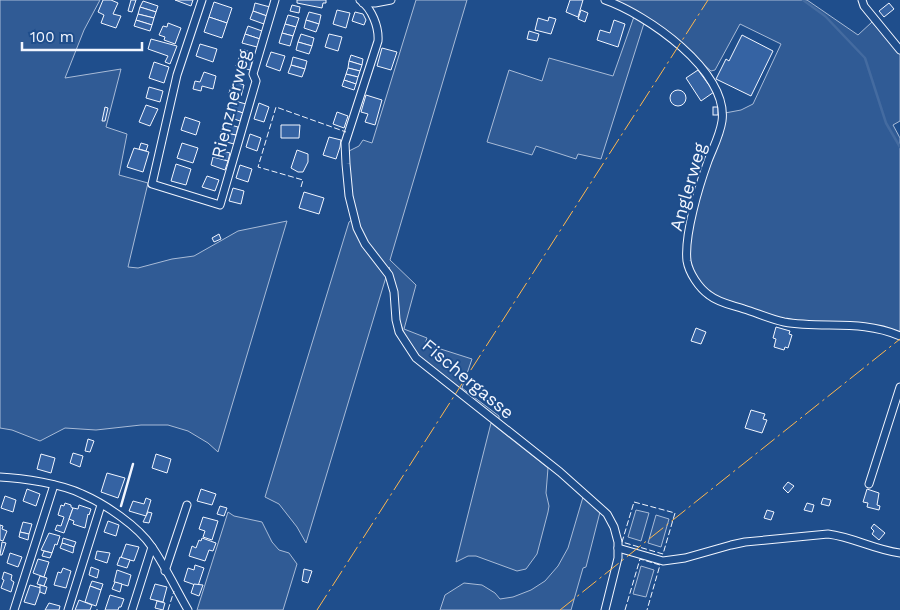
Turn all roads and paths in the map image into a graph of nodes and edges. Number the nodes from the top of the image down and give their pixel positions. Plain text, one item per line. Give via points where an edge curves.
1 (202, 0) edge
2 (275, 0) edge
3 (391, 0) edge
4 (605, 0) edge
5 (862, 0) edge
6 (361, 1) edge
7 (900, 50) edge
8 (900, 336) edge
9 (900, 387) edge
10 (0, 478) edge
11 (870, 484) dead end
12 (54, 486) junction
13 (101, 505) junction
14 (188, 505) dead end
15 (152, 547) junction
16 (618, 548) junction
17 (900, 552) edge
18 (166, 571) junction
19 (14, 610) edge
20 (68, 610) edge
21 (132, 610) edge
22 (188, 610) edge
23 (605, 610) edge

1 - 2 street, Rienznerweg via 177,75 152,184 220,205 256,81 252,74
3 - 6 street
4 - 8 street, Anglerweg via 657,26 682,47 712,82 722,107 722,121 704,173 688,238 687,261 698,284 708,295 725,304 784,322 850,325
5 - 7 street
6 - 16 street, Fischergasse via 372,16 378,41 346,143 349,196 361,236 389,275 399,332 424,366 560,472 607,514 614,527
9 - 11 street
10 - 12 street via 20,478
12 - 13 street via 82,493
12 - 19 street
13 - 15 street via 140,532
13 - 20 street
14 - 18 street
15 - 18 street
15 - 21 street
16 - 17 street via 663,561 730,545 823,534
16 - 23 street, Fischergasse
18 - 22 street

